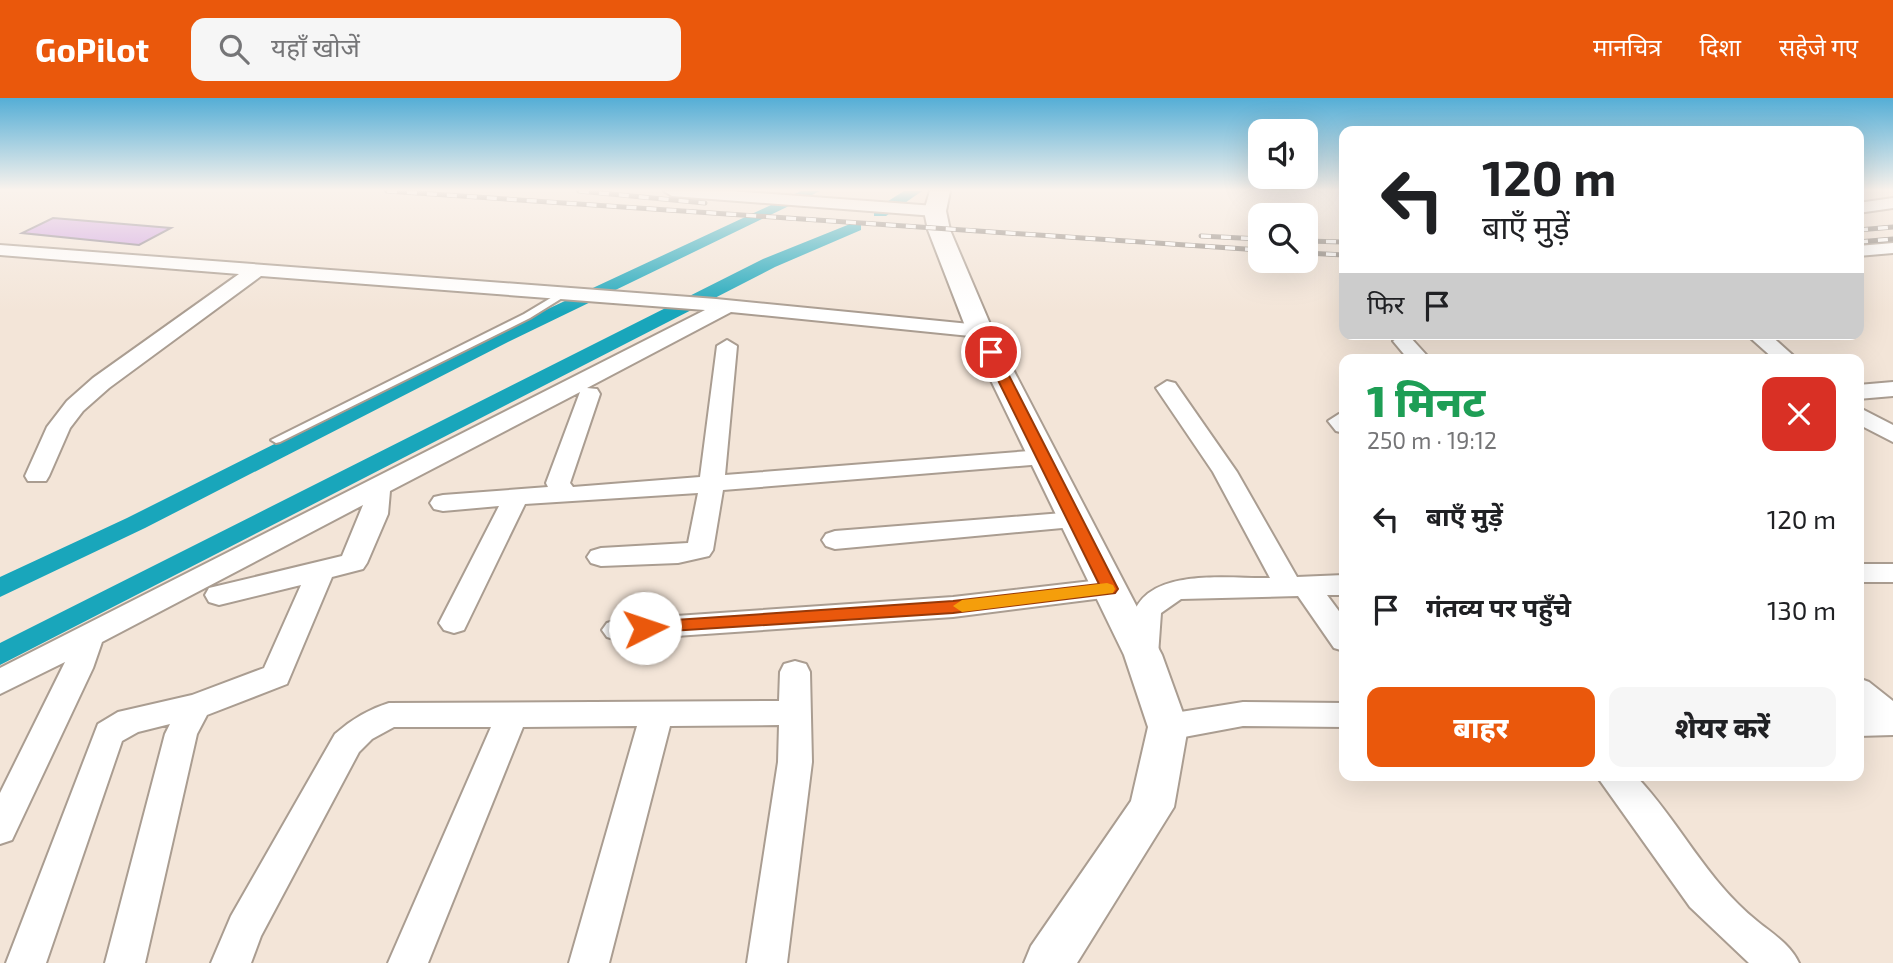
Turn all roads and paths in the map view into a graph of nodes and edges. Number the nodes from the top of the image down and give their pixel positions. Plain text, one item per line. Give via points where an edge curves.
1 (940, 231) edge
2 (1893, 248) edge
3 (0, 250) edge
4 (1864, 250) edge
5 (23, 252) junction
6 (0, 266) edge
7 (255, 271) junction
8 (570, 294) junction
9 (722, 306) junction
10 (980, 331) junction
11 (1763, 340) edge
12 (1404, 341) dead end
13 (727, 346) dead end
14 (1416, 354) edge
15 (1781, 354) edge
16 (1167, 388) dead end
17 (1893, 389) edge
18 (1864, 391) edge
19 (589, 394) dead end
20 (1864, 418) edge
21 (1893, 435) edge
22 (276, 440) dead end
23 (1043, 457) junction
24 (37, 476) dead end
25 (712, 484) junction
26 (378, 487) junction
27 (564, 493) junction
28 (516, 497) junction
29 (443, 503) dead end
30 (1075, 520) junction
31 (835, 540) dead end
32 (601, 557) dead end
33 (320, 572) junction
34 (1864, 573) edge
35 (1893, 573) edge
36 (1339, 585) edge
37 (1297, 586) junction
38 (1109, 589) junction
39 (219, 595) dead end
40 (454, 623) dead end
41 (617, 630) dead end
42 (1339, 634) edge
43 (90, 635) junction
44 (1143, 655) junction
45 (795, 672) dead end
46 (0, 682) edge
47 (1864, 695) edge
48 (196, 706) junction
49 (513, 713) junction
50 (657, 713) junction
51 (795, 713) junction
52 (1339, 715) edge
53 (1893, 720) edge
54 (1864, 722) edge
55 (1168, 727) junction
56 (1618, 781) edge
57 (0, 829) edge
58 (26, 963) edge
59 (125, 963) edge
60 (231, 963) edge
61 (408, 963) edge
62 (589, 963) edge
63 (767, 963) edge
64 (1049, 963) edge
65 (1779, 963) edge

1 - 10 street
2 - 4 street
3 - 5 street
5 - 6 street
5 - 7 street
7 - 8 street
7 - 24 street via 75,406 59,426
8 - 9 street
8 - 22 lane
9 - 10 street
9 - 26 street
10 - 23 street
11 - 15 street
12 - 14 street
13 - 25 street
16 - 37 street
17 - 18 street
19 - 27 street via 558,483
20 - 21 street
23 - 25 street
23 - 30 street
25 - 27 street
25 - 32 street via 700,550
26 - 33 street via 375,514 357,558 347,566
26 - 43 street
27 - 28 street
28 - 29 street
28 - 40 street
30 - 31 street
30 - 38 street
33 - 39 street
33 - 48 street via 276,676
34 - 35 street
36 - 37 street
37 - 42 street
37 - 44 street via 1177,590 1159,598 1147,610
38 - 41 street via 941,608
38 - 44 street
43 - 46 street
43 - 57 street
44 - 55 street
45 - 51 street
47 - 53 street
48 - 58 street via 129,721 109,733
48 - 59 street via 181,734
49 - 50 street
49 - 60 street via 389,715 361,730 347,743 244,929
49 - 61 street
50 - 51 street
50 - 62 street
51 - 63 street via 795,762
52 - 55 street via 1243,714
53 - 54 street
55 - 64 street via 1152,807
56 - 65 street via 1651,819 1702,895

